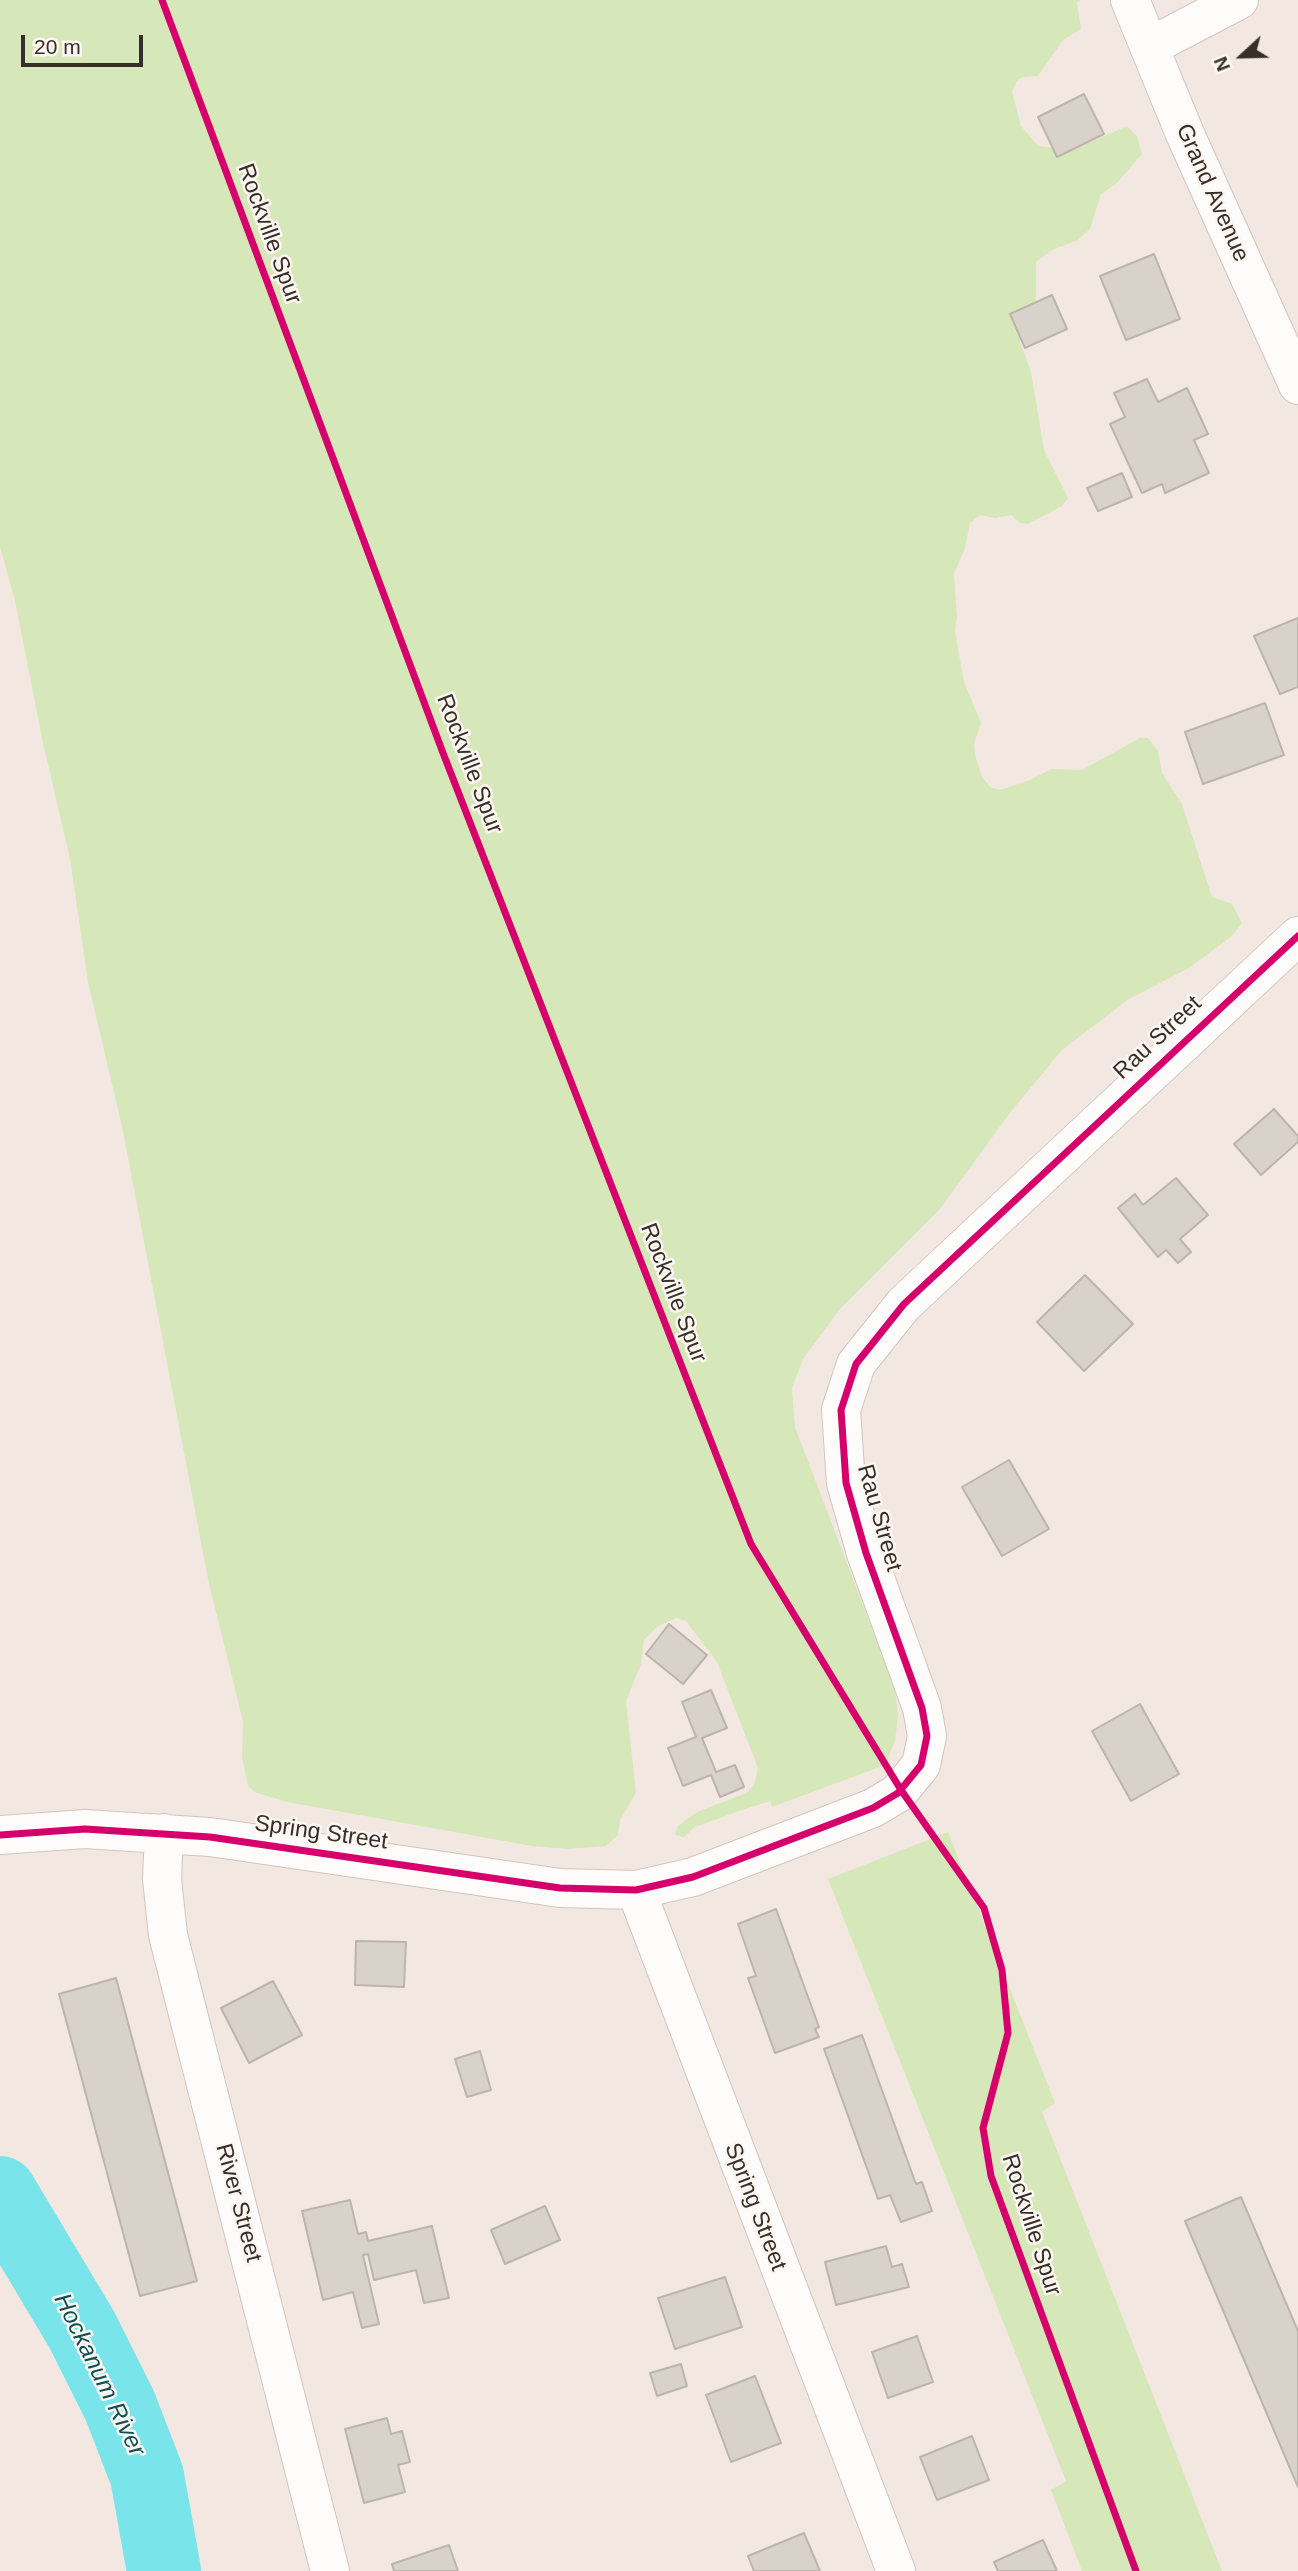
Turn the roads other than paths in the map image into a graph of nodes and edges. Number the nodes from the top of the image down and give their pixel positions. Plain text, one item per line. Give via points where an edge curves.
1 (1130, 0) edge
2 (1239, 0) edge
3 (1149, 47) junction
4 (1298, 385) edge
5 (1298, 936) edge
6 (164, 1833) junction
7 (0, 1835) edge
8 (636, 1890) junction
9 (330, 2571) edge
10 (895, 2571) edge

1 - 3 street, Grand Avenue
2 - 3 street
3 - 4 street, Grand Avenue
5 - 8 street, Rau Street via 912,1297 856,1364 841,1410 846,1483 926,1723 927,1746 915,1777 873,1808 693,1877
6 - 7 street, Spring Street via 85,1829
6 - 8 street, Spring Street via 560,1888
6 - 9 street, River Street via 162,1878 168,1935
8 - 10 street, Spring Street

